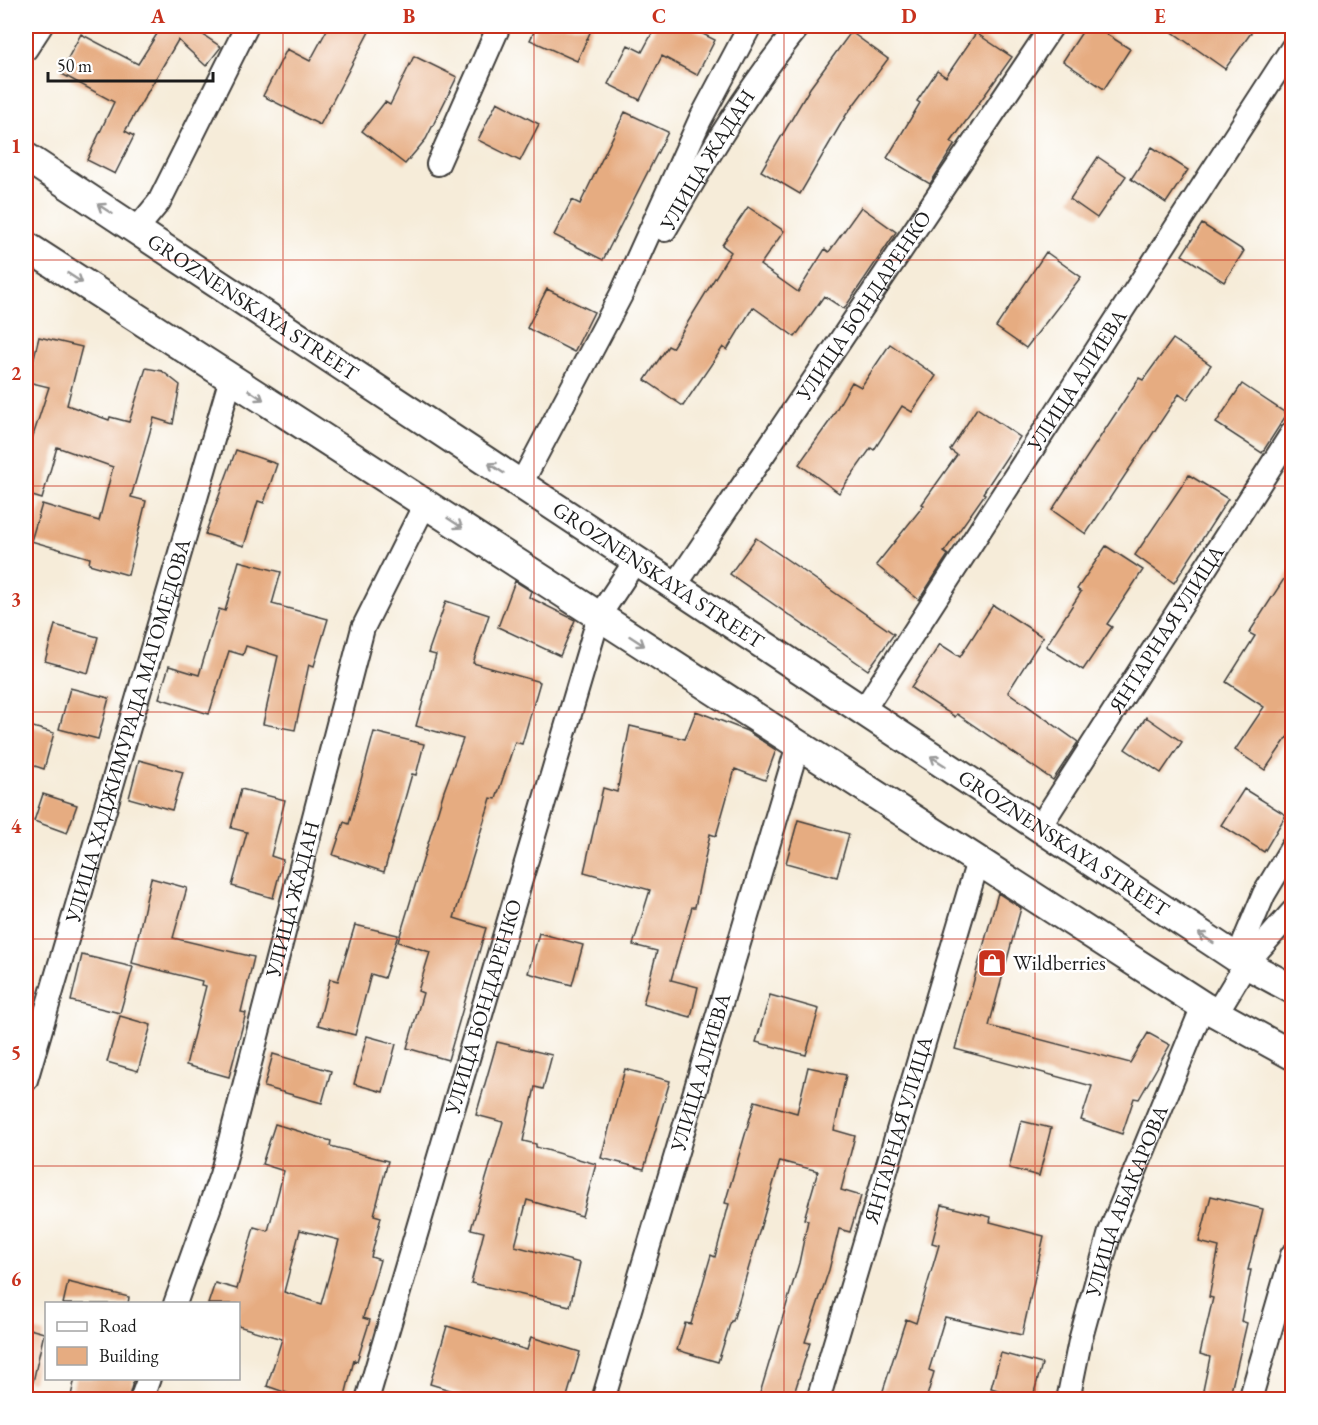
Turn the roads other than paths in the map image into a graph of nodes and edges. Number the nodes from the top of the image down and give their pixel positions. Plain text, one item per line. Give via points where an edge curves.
1 (41, 26) edge
2 (247, 26) edge
3 (499, 26) edge
4 (750, 26) edge
5 (799, 26) edge
6 (1052, 26) edge
7 (1293, 48) edge
8 (26, 49) edge
9 (26, 157) edge
10 (438, 164) dead end
11 (136, 230) junction
12 (27, 252) edge
13 (621, 295) junction
14 (231, 378) junction
15 (1293, 433) edge
16 (521, 484) junction
17 (425, 504) junction
18 (636, 560) junction
19 (675, 586) junction
20 (599, 616) junction
21 (863, 711) junction
22 (798, 745) junction
23 (1039, 828) junction
24 (1293, 846) edge
25 (978, 861) junction
26 (1293, 912) edge
27 (1246, 964) junction
28 (1293, 989) edge
29 (1210, 1009) junction
30 (1293, 1055) edge
31 (26, 1080) edge
32 (1293, 1255) edge
33 (176, 1302) edge
34 (148, 1380) edge
35 (141, 1400) edge
36 (367, 1400) edge
37 (603, 1400) edge
38 (818, 1400) edge
39 (1068, 1400) edge
40 (1250, 1400) edge

1 - 8 street
2 - 11 street via 159,202
3 - 10 street
4 - 13 street via 700,120
5 - 13 street, УЛИЦА ЖАДАН via 728,123
6 - 19 street, УЛИЦА БОНДАРЕНКО
7 - 21 street, УЛИЦА АЛИЕВА
11 -> 9 street, GROZNENSKAYA STREET
16 -> 11 street, GROZNENSKAYA STREET
12 -> 14 street
13 - 16 street
14 -> 17 street
14 - 31 street, УЛИЦА ХАДЖИМУРАДА МАГОМЕДОВА
15 - 23 street, ЯНТАРНАЯ УЛИЦА
16 - 18 street, GROZNENSKAYA STREET
17 -> 20 street
17 - 33 street, УЛИЦА ЖАДАН via 363,628 221,1175
18 - 19 street, GROZNENSKAYA STREET
18 - 20 street, УЛИЦА БОНДАРЕНКО
19 - 21 street, GROZNENSKAYA STREET
20 -> 22 street
20 - 36 street, УЛИЦА БОНДАРЕНКО
23 -> 21 street, GROZNENSKAYA STREET
22 - 25 street
22 - 37 street, УЛИЦА АЛИЕВА
27 -> 23 street, GROZNENSKAYA STREET
24 - 27 street via 1264,894 1243,944
25 - 29 street
25 - 38 street, ЯНТАРНАЯ УЛИЦА
26 - 27 street, УЛИЦА АБАКАРОВА
27 - 28 street, GROZNENSKAYA STREET
27 - 29 street, УЛИЦА АБАКАРОВА
29 - 30 street
29 - 39 street, УЛИЦА АБАКАРОВА via 1110,1232
32 - 40 street
34 - 35 street

